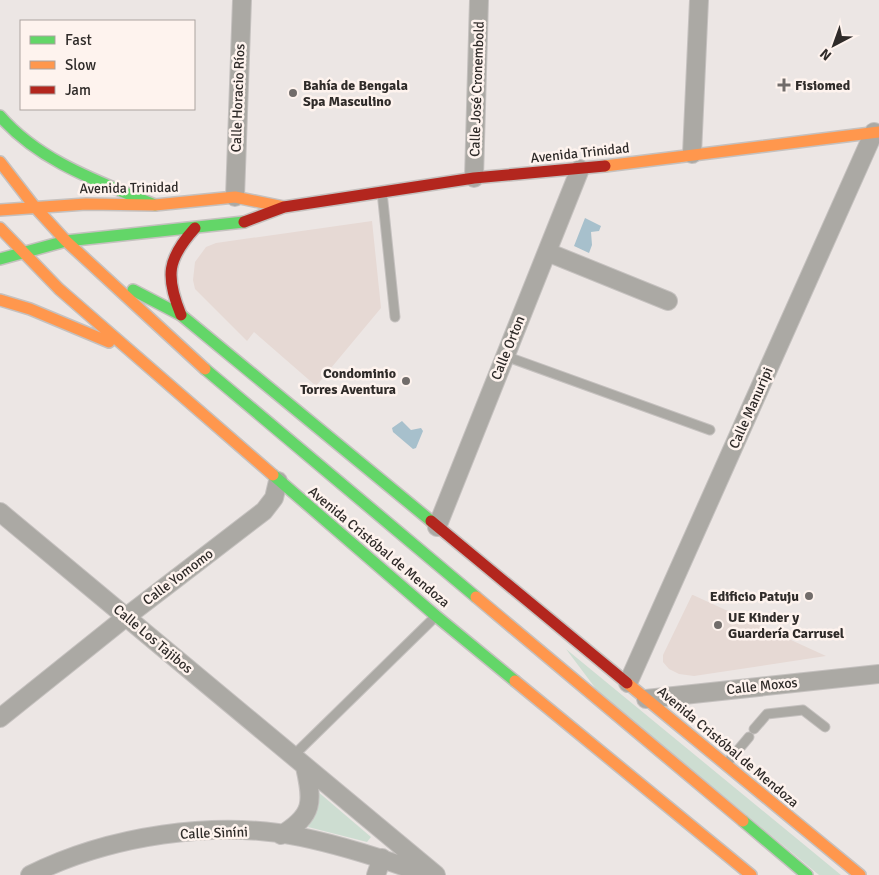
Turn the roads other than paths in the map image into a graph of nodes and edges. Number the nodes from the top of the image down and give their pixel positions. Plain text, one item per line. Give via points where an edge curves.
1 (242, 0) edge
2 (479, 0) edge
3 (699, 0) edge
4 (0, 116) edge
5 (877, 132) edge
6 (692, 154) junction
7 (0, 162) edge
8 (580, 170) junction
9 (474, 178) junction
10 (382, 192) junction
11 (235, 197) junction
12 (34, 206) junction
13 (156, 206) junction
14 (284, 207) junction
15 (0, 210) edge
16 (0, 228) edge
17 (195, 228) junction
18 (66, 241) junction
19 (547, 252) junction
20 (22, 254) junction
21 (0, 259) edge
22 (104, 275) junction
23 (0, 300) edge
24 (668, 301) dead end
25 (181, 314) junction
26 (395, 317) dead end
27 (133, 352) junction
28 (505, 356) junction
29 (710, 430) dead end
30 (278, 481) junction
31 (300, 500) junction
32 (264, 511) junction
33 (0, 512) edge
34 (437, 526) junction
35 (500, 579) junction
36 (436, 616) junction
37 (528, 616) dead end
38 (126, 617) junction
39 (545, 639) dead end
40 (879, 674) edge
41 (628, 684) junction
42 (594, 698) junction
43 (646, 698) junction
44 (0, 718) edge
45 (826, 727) dead end
46 (299, 761) junction
47 (726, 765) junction
48 (281, 835) junction
49 (382, 858) junction
50 (30, 875) edge
51 (376, 875) edge
52 (428, 875) edge
53 (436, 875) edge
54 (751, 875) edge
55 (807, 875) edge
56 (860, 875) edge

1 - 11 street, Calle Horacio Ríos
2 - 9 street, Calle José Cronembold
3 - 6 street
4 - 13 main road via 36,149
5 - 6 main road, Avenida Trinidad
5 - 41 street, Calle Manuripi
6 - 8 main road, Avenida Trinidad
7 - 12 main road, Avenida Cristóbal de Mendoza
8 - 9 main road, Avenida Trinidad
8 - 19 street, Calle Orton
9 - 10 main road, Avenida Trinidad
10 - 14 main road, Avenida Trinidad
10 - 26 lane
11 - 13 main road, Avenida Trinidad
11 - 14 main road, Avenida Trinidad
12 - 13 main road, Avenida Trinidad
12 - 15 main road, Avenida Trinidad
12 - 18 main road, Avenida Cristóbal de Mendoza
14 - 17 main road, Avenida Trinidad via 242,223
16 - 20 main road, Avenida Cristóbal de Mendoza
17 - 18 main road, Avenida Trinidad
17 - 25 main road via 179,245 171,260 171,292
18 - 20 main road, Avenida Trinidad
18 - 22 main road, Avenida Cristóbal de Mendoza
19 - 24 street
19 - 28 street, Calle Orton
20 - 21 main road, Avenida Trinidad
20 - 27 main road, Avenida Cristóbal de Mendoza
22 - 25 main road, Avenida Cristóbal de Mendoza
22 - 42 main road, Avenida Cristóbal de Mendoza via 219,382
23 - 27 main road via 30,309
25 - 34 main road, Avenida Cristóbal de Mendoza
27 - 30 main road, Avenida Cristóbal de Mendoza
28 - 29 lane
28 - 34 street, Calle Orton
30 - 31 main road, Avenida Cristóbal de Mendoza
30 - 32 street, Calle Yomomo via 274,498
31 - 32 street, Calle Yomomo
31 - 36 main road, Avenida Cristóbal de Mendoza
32 - 38 street, Calle Yomomo
33 - 38 street, Calle Los Tajibos
34 - 35 main road, Avenida Cristóbal de Mendoza
35 - 37 main road
35 - 41 main road, Avenida Cristóbal de Mendoza
36 - 46 lane
36 - 54 main road, Avenida Cristóbal de Mendoza
38 - 44 street, Calle Yomomo
38 - 46 street, Calle Los Tajibos
39 - 42 main road
40 - 43 street, Calle Moxos
41 - 43 main road, Avenida Cristóbal de Mendoza
42 - 55 main road, Avenida Cristóbal de Mendoza
43 - 47 main road, Avenida Cristóbal de Mendoza
45 - 47 lane via 803,710 767,714
46 - 48 street via 310,790 305,816 299,824
46 - 53 street, Calle Los Tajibos
47 - 56 main road, Avenida Cristóbal de Mendoza
48 - 49 street, Calle Siníni
48 - 50 street, Calle Siníni via 241,830 134,838
49 - 51 street
49 - 52 street, Calle Siníni

